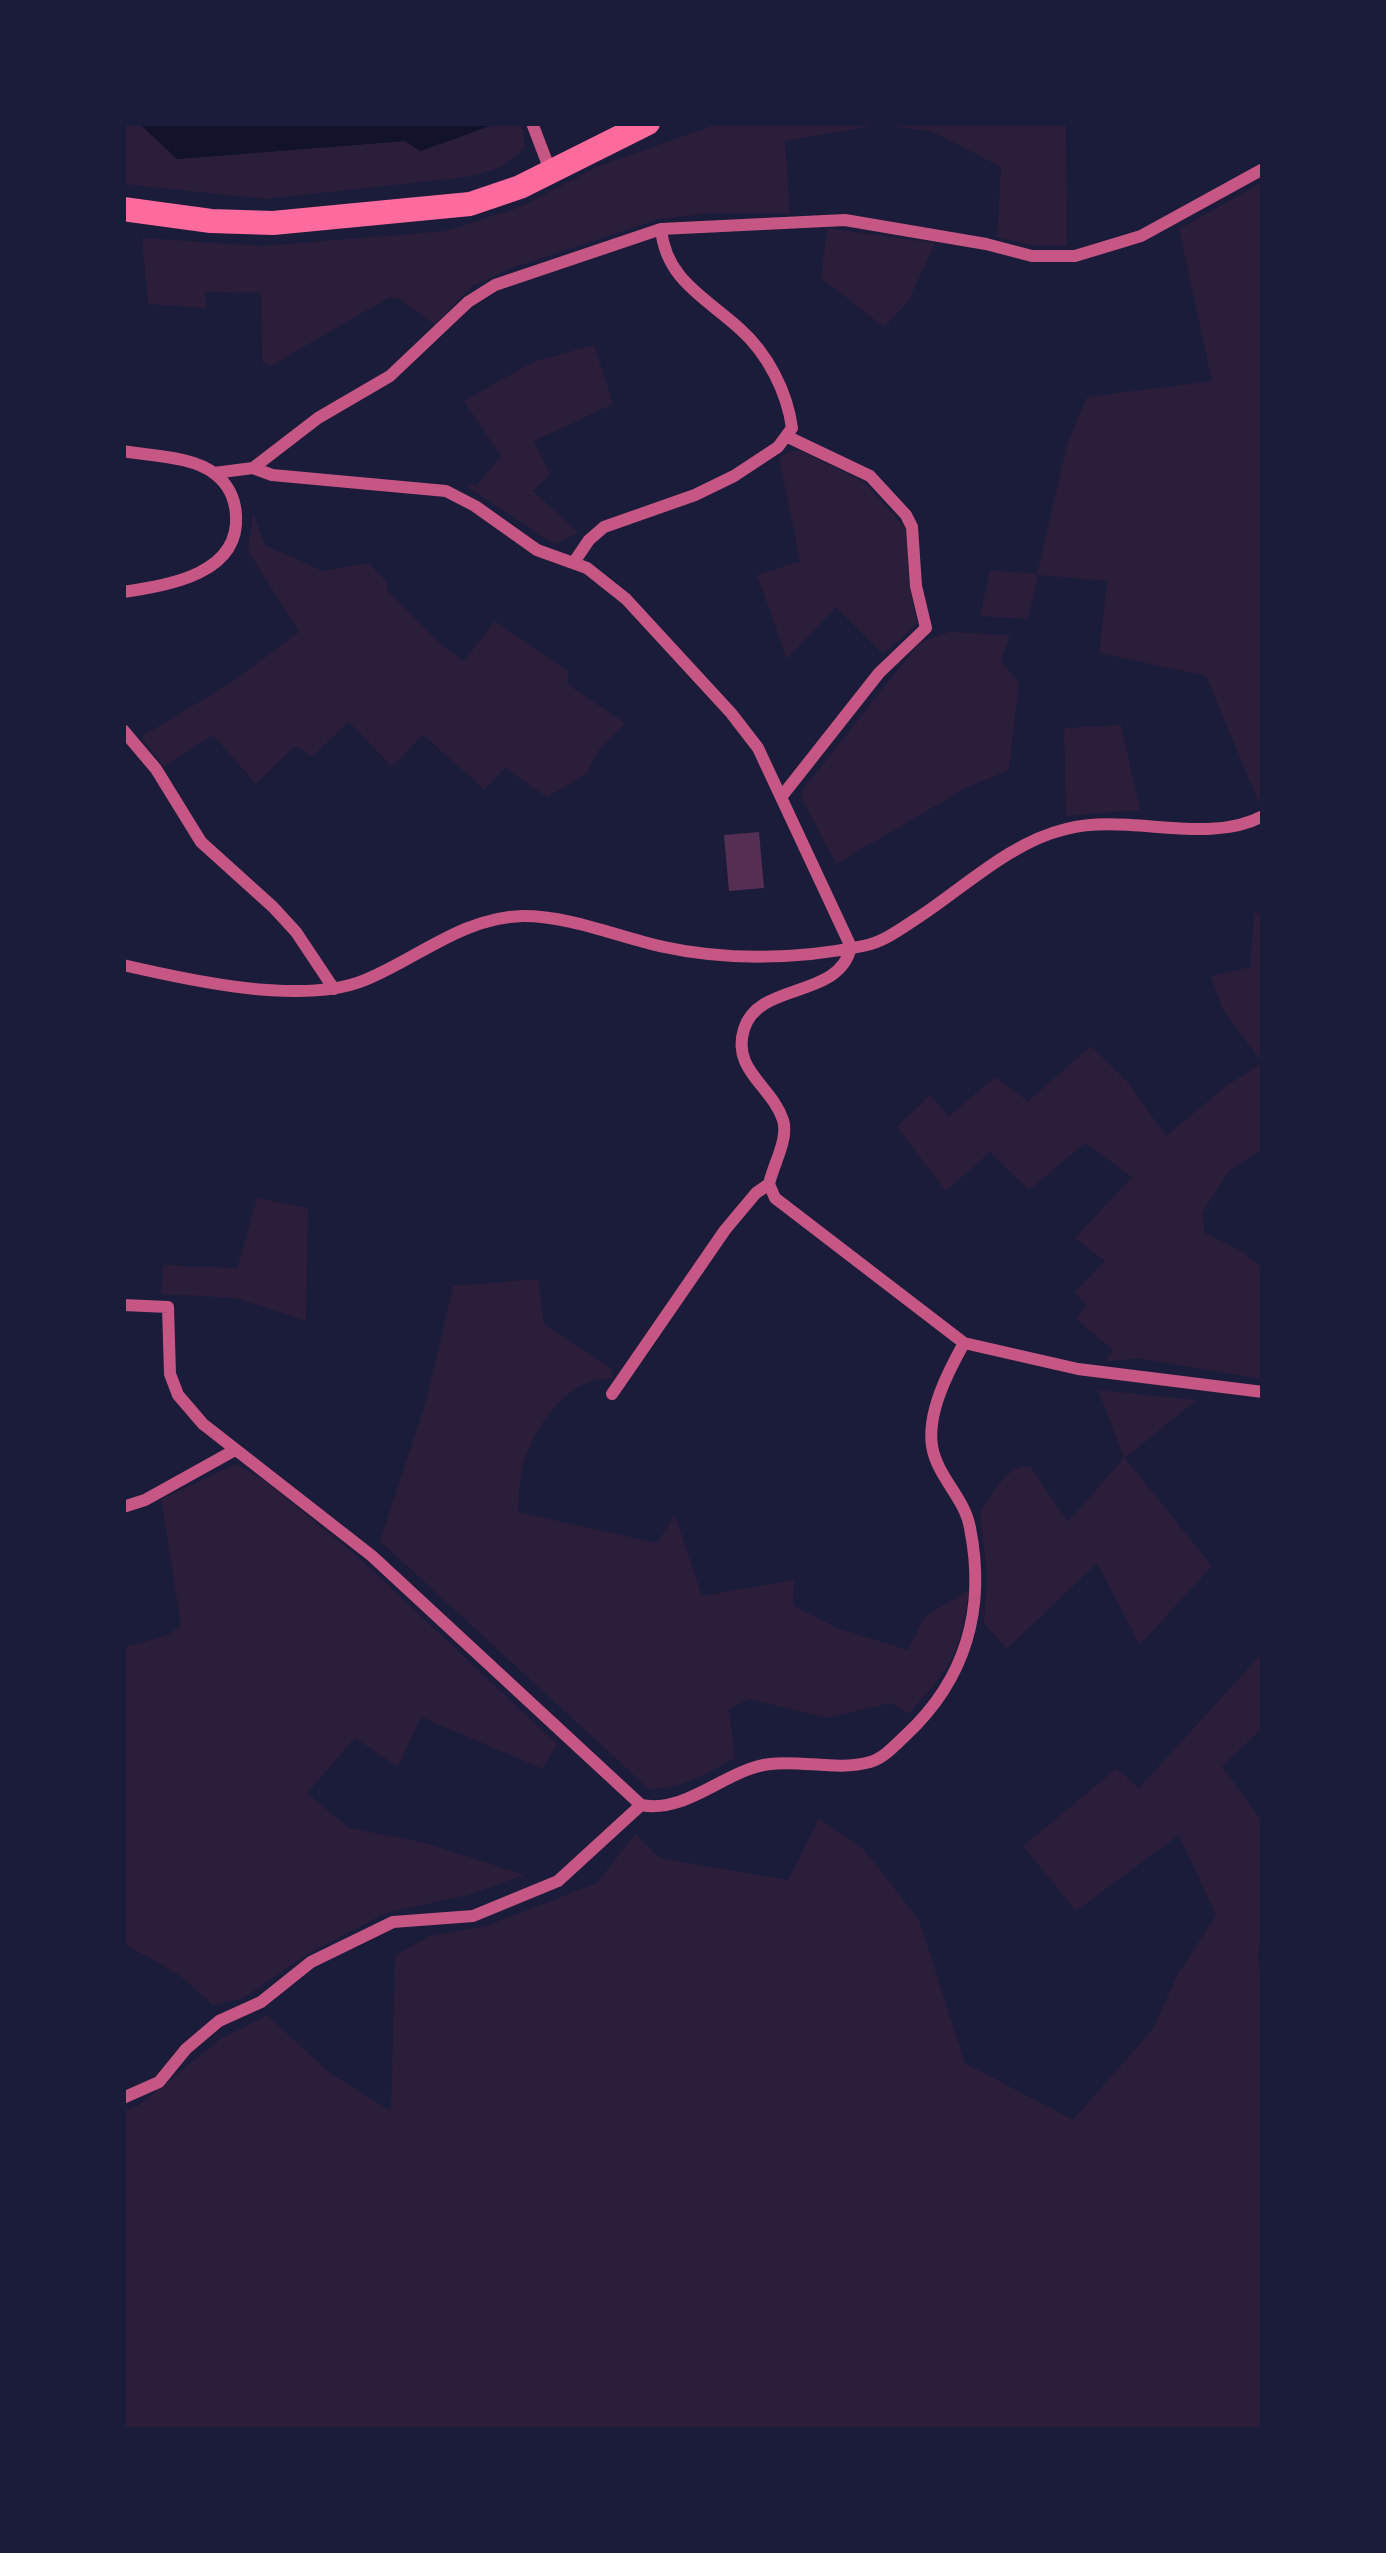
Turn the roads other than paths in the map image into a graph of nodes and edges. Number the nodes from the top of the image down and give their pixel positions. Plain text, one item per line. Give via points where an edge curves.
1 (532, 123) edge
2 (648, 123) edge
3 (1263, 169) edge
4 (550, 170) junction
5 (123, 209) edge
6 (661, 229) junction
7 (788, 437) junction
8 (123, 451) edge
9 (253, 468) junction
10 (214, 473) junction
11 (574, 562) junction
12 (123, 592) edge
13 (123, 730) edge
14 (782, 796) junction
15 (1263, 816) edge
16 (851, 947) junction
17 (123, 965) edge
18 (334, 989) junction
19 (769, 1184) junction
20 (123, 1305) edge
21 (964, 1343) junction
22 (1263, 1392) edge
23 (612, 1394) dead end
24 (235, 1450) junction
25 (123, 1507) edge
26 (641, 1805) junction
27 (123, 2098) edge

1 - 4 street
2 - 4 main road
3 - 6 street via 1141,236 1075,256 1032,256 845,220
4 - 5 main road via 470,204 365,215 232,222
6 - 7 street via 674,272 741,329 775,375 790,417
6 - 9 street via 495,285 390,376
7 - 11 street via 734,476 604,527
7 - 14 street via 870,476 905,515 926,628 879,673
8 - 10 street
9 - 10 street
9 - 11 street via 446,491 537,550
10 - 12 street via 235,505 224,554 179,582
11 - 14 street via 626,598 718,698 758,748
13 - 18 street via 201,842 296,932
14 - 16 street
15 - 16 street via 1224,828 1063,829 1034,839 889,936
16 - 18 street via 721,955 518,916 461,930
16 - 19 street via 842,969 763,1005 746,1022 745,1063 782,1118
17 - 18 street via 298,992
19 - 21 street via 781,1204
19 - 23 street via 725,1230
20 - 24 street via 168,1307 178,1395
21 - 22 street via 1078,1369
21 - 26 street via 943,1385 932,1436 970,1527 976,1597 964,1660 936,1702 875,1760 763,1764 665,1805
24 - 25 street
24 - 26 street via 372,1556
26 - 27 street via 557,1881 473,1916 393,1922 311,1962 261,2002 219,2021 159,2083

